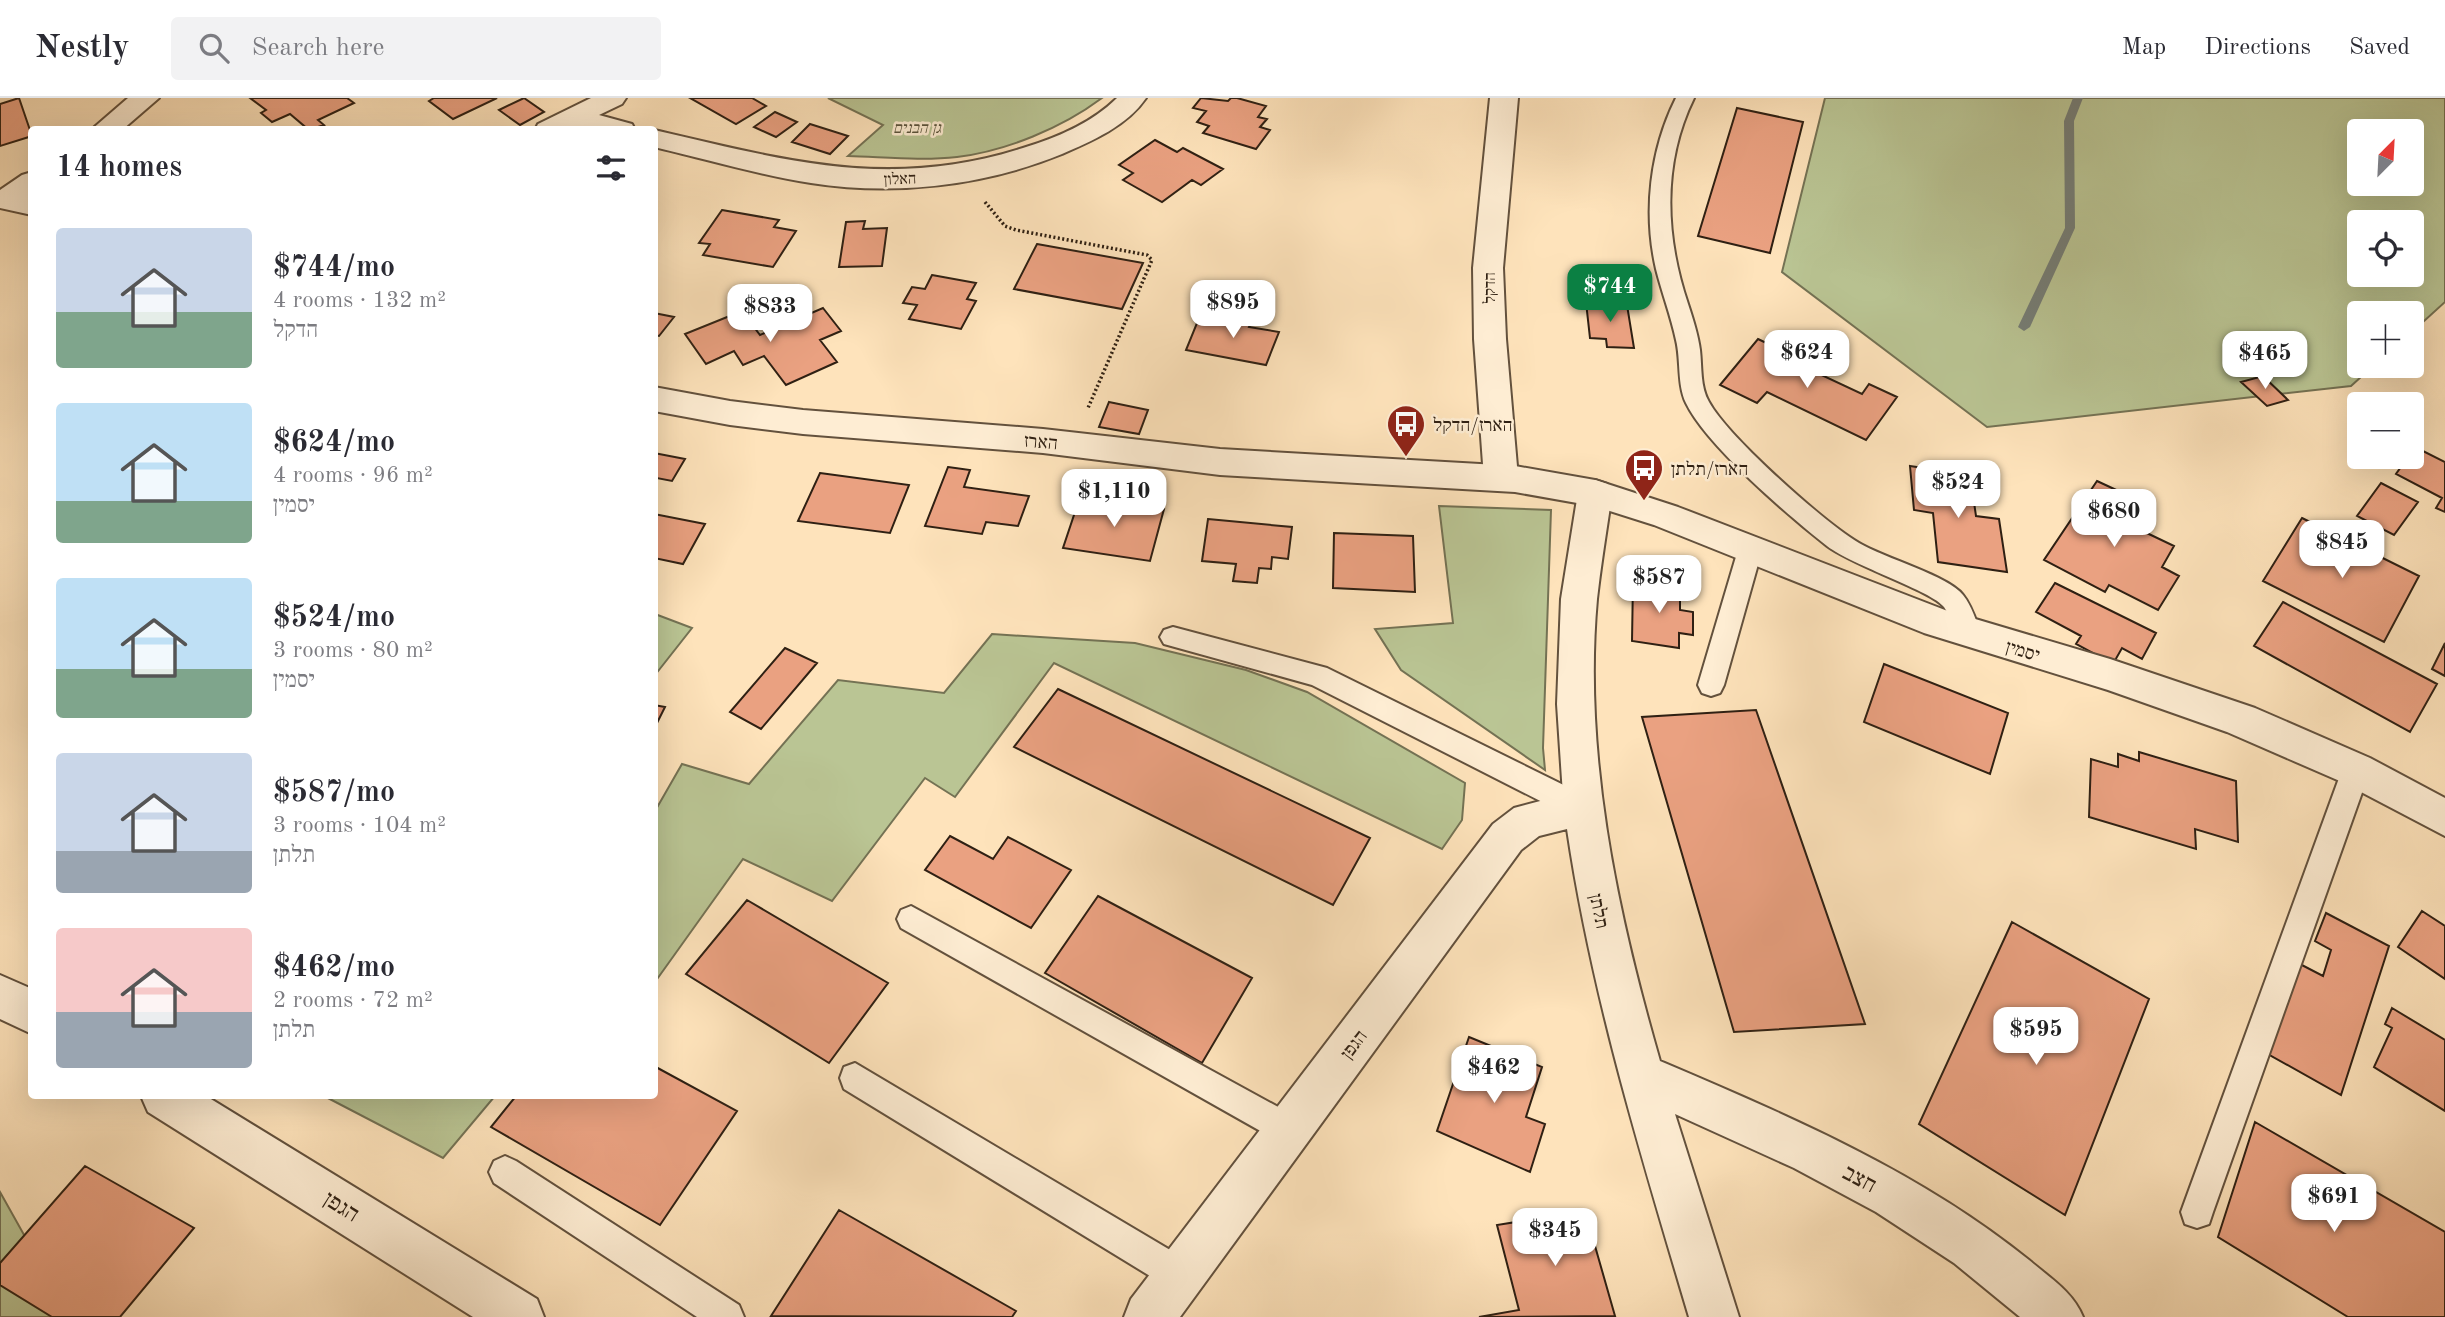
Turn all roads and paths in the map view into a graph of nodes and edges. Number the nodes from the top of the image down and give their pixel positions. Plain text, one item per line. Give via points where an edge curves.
1 (145, 98) edge
2 (612, 98) edge
3 (1132, 98) edge
4 (1504, 98) edge
5 (1685, 98) edge
6 (573, 117) junction
7 (109, 126) edge
8 (556, 126) edge
9 (607, 126) edge
10 (658, 139) edge
11 (965, 172) junction
12 (28, 185) edge
13 (12, 202) edge
14 (658, 400) edge
15 (1072, 443) junction
16 (1501, 478) junction
17 (1595, 493) junction
18 (1750, 550) junction
19 (1968, 634) junction
20 (1173, 637) dead end
21 (1712, 685) dead end
22 (2356, 770) junction
23 (1582, 808) junction
24 (2445, 818) edge
25 (911, 919) dead end
26 (0, 996) edge
27 (28, 1011) edge
28 (1640, 1075) junction
29 (855, 1078) dead end
30 (169, 1099) edge
31 (1289, 1130) junction
32 (505, 1172) dead end
33 (2197, 1212) dead end
34 (1180, 1275) junction
35 (519, 1317) edge
36 (727, 1317) edge
37 (1149, 1317) edge
38 (1714, 1317) edge
39 (2057, 1317) edge

1 - 7 street
2 - 6 street
3 - 11 street, האלון via 1098,125 1060,145
4 - 16 street, הדקל via 1488,268
5 - 19 lane via 1659,186 1659,221 1668,283 1687,339 1698,403 1713,425 1824,531 1851,550 1950,597
6 - 8 street
6 - 9 street
10 - 11 street, האלון via 812,174 865,179
11 - 15 path via 1005,226 1152,260
12 - 13 street
14 - 15 street, הארז via 778,419
15 - 16 street, הארז via 1220,462
16 - 17 street, הארז
17 - 18 street, יסמין
17 - 23 street, תלתן via 1582,566 1575,651
18 - 19 street, יסמין
18 - 21 lane
19 - 22 street, יסמין via 2178,697
20 - 23 lane via 1318,676
22 - 24 street, יסמין
22 - 33 lane
23 - 28 street, תלתן via 1606,944
23 - 31 street, הגפן via 1528,821 1507,837
25 - 31 lane
26 - 27 street
28 - 38 street, תלתן
28 - 39 street, חצב via 1806,1149 1891,1194 1971,1245
29 - 34 lane
30 - 35 street, הגפן
31 - 34 street, הגפן
32 - 36 lane
34 - 37 street, הגפן

